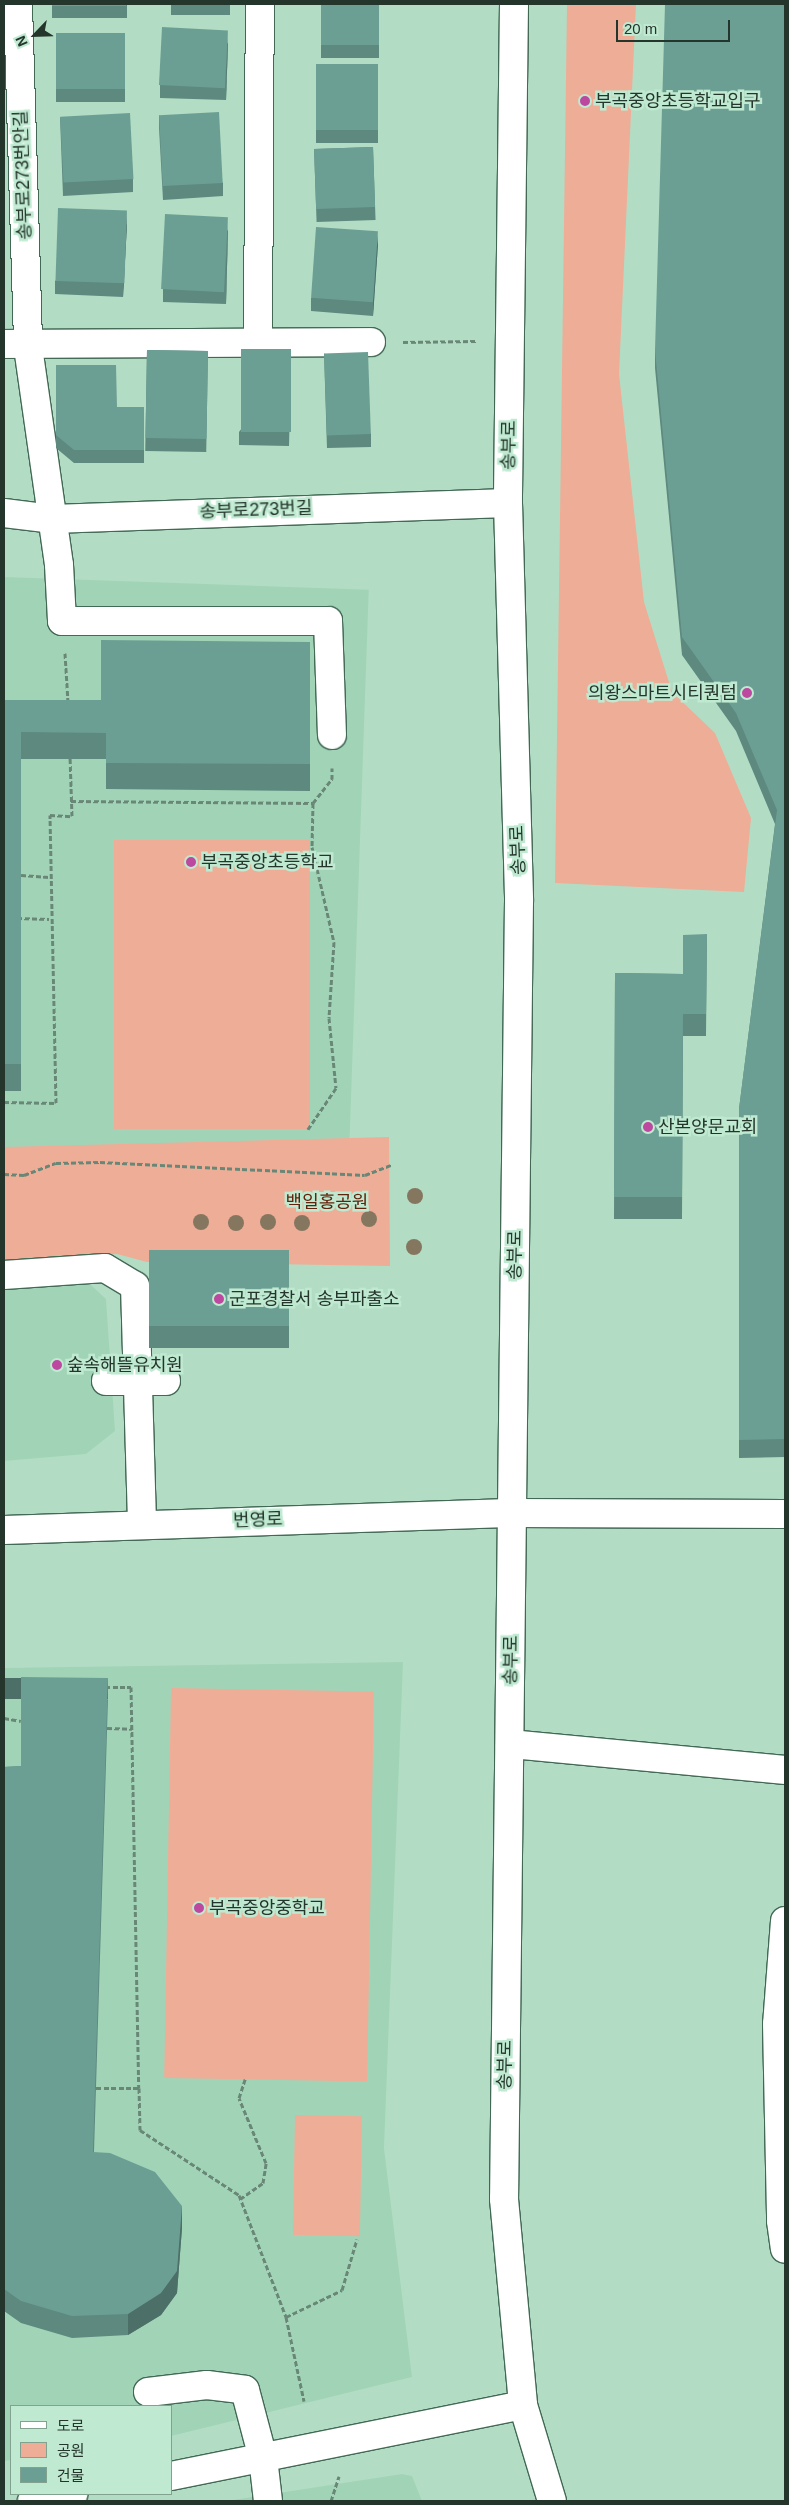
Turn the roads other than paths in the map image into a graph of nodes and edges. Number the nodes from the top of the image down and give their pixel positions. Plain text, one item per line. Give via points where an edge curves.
1 (18, 4) edge
2 (260, 4) edge
3 (514, 4) edge
4 (371, 342) road end
5 (16, 345) edge
6 (258, 345) junction
7 (508, 503) junction
8 (4, 513) edge
9 (52, 519) junction
10 (332, 735) road end
11 (4, 1275) edge
12 (138, 1380) junction
13 (106, 1381) dead end
14 (166, 1381) dead end
15 (512, 1513) junction
16 (785, 1514) edge
17 (142, 1523) junction
18 (4, 1530) edge
19 (510, 1744) junction
20 (785, 1770) edge
21 (785, 1922) edge
22 (781, 2024) edge
23 (785, 2249) edge
24 (148, 2392) dead end
25 (523, 2405) junction
26 (251, 2460) junction
27 (172, 2476) edge
28 (67, 2495) edge
29 (32, 2501) edge
30 (268, 2501) edge
31 (552, 2501) edge

1 - 5 street, 송부로273번안길
2 - 6 street
3 - 7 street, 송부로
4 - 6 street
5 - 6 street
5 - 9 street, 송부로273번안길
7 - 9 street, 송부로273번길
7 - 15 street, 송부로 via 519,901
8 - 9 street, 송부로273번길
9 - 10 street, 송부로273번안길 via 64,620 328,621
11 - 12 street via 105,1268 135,1286
12 - 13 street
12 - 14 street
12 - 17 street
15 - 16 street, 번영로
15 - 17 street, 번영로
15 - 19 street, 송부로
17 - 18 street, 번영로
19 - 20 street
19 - 25 street, 송부로 via 504,2199
21 - 22 street
22 - 23 street via 781,2221
24 - 26 street via 207,2385 245,2390
25 - 26 street
25 - 31 street, 송부로
26 - 27 street
26 - 30 street
28 - 29 street

